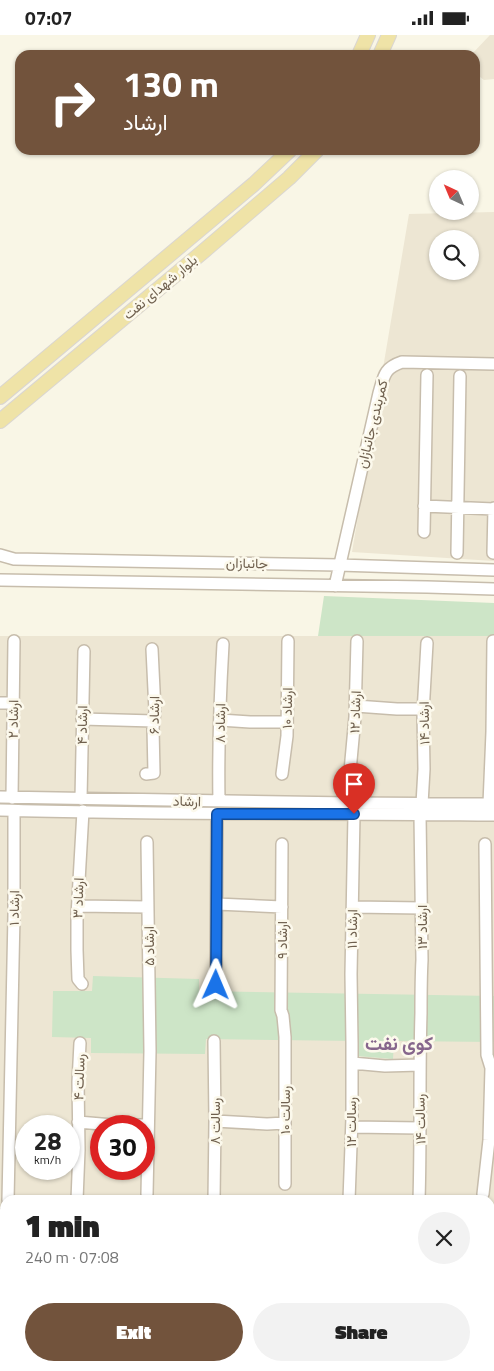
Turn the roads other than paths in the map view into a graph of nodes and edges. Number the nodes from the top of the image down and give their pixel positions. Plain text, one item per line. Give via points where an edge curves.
1 (368, 35) edge
2 (389, 35) edge
3 (361, 50) edge
4 (382, 50) edge
5 (285, 155) edge
6 (312, 155) edge
7 (494, 364) edge
8 (427, 375) dead end
9 (460, 376) dead end
10 (0, 397) edge
11 (0, 421) edge
12 (424, 506) junction
13 (458, 507) junction
14 (494, 508) edge
15 (424, 532) dead end
16 (457, 553) dead end
17 (493, 553) edge
18 (0, 555) edge
19 (339, 565) junction
20 (494, 570) edge
21 (0, 580) edge
22 (335, 586) junction
23 (494, 589) edge
24 (14, 641) dead end
25 (288, 641) dead end
26 (357, 641) dead end
27 (493, 641) edge
28 (427, 643) dead end
29 (223, 644) dead end
30 (152, 649) dead end
31 (84, 651) dead end
32 (0, 703) edge
33 (13, 703) junction
34 (356, 706) junction
35 (423, 709) junction
36 (493, 709) edge
37 (82, 719) junction
38 (220, 720) junction
39 (154, 721) junction
40 (287, 722) junction
41 (146, 774) dead end
42 (282, 774) dead end
43 (350, 782) dead end
44 (0, 797) edge
45 (12, 798) junction
46 (81, 799) junction
47 (114, 799) junction
48 (219, 801) junction
49 (491, 804) edge
50 (253, 808) junction
51 (388, 809) junction
52 (421, 809) junction
53 (0, 810) edge
54 (14, 811) junction
55 (83, 811) junction
56 (114, 812) junction
57 (217, 814) junction
58 (354, 814) junction
59 (494, 815) edge
60 (147, 842) dead end
61 (282, 844) dead end
62 (486, 844) dead end
63 (217, 905) junction
64 (78, 906) junction
65 (148, 907) junction
66 (282, 907) junction
67 (352, 907) junction
68 (422, 908) junction
69 (490, 910) edge
70 (82, 984) dead end
71 (216, 985) dead end
72 (284, 1037) joint
73 (420, 1038) joint
74 (214, 1041) dead end
75 (80, 1043) dead end
76 (352, 1043) joint
77 (352, 1063) junction
78 (420, 1065) junction
79 (78, 1115) edge
80 (148, 1115) edge
81 (215, 1121) junction
82 (285, 1123) junction
83 (352, 1127) junction
84 (491, 1127) edge
85 (420, 1128) junction
86 (77, 1180) edge
87 (147, 1180) edge
88 (285, 1184) dead end
89 (147, 1194) dead end
90 (483, 1194) dead end
91 (8, 1195) edge
92 (77, 1195) edge
93 (214, 1195) edge
94 (349, 1195) edge
95 (419, 1195) edge

1 - 3 main road
2 - 4 main road
5 - 10 main road, بلوار شهدای نفت
6 - 11 main road, بلوار شهدای نفت via 212,245
7 - 19 street, کمربندی جانبازان via 402,362 385,373
8 - 12 street
9 - 13 street
12 - 13 street
12 - 15 street
13 - 14 street
13 - 16 street
14 - 17 street
18 - 19 street, جانبازان via 14,559
19 - 20 street, جانبازان
19 - 22 street, کمربندی جانبازان
21 - 22 street, جانبازان
22 - 23 street, جانبازان
24 - 33 street, ارشاد ۲
25 - 40 street, ارشاد ۱۰
26 - 34 street, ارشاد ۱۲
27 - 36 street
28 - 35 street, ارشاد ۱۴
29 - 38 street, ارشاد ۸
30 - 39 street, ارشاد ۶
31 - 37 street, ارشاد ۴
32 - 33 street
33 - 45 street, ارشاد ۲
34 - 35 street
34 - 43 street, ارشاد ۱۲
35 - 52 street, ارشاد ۱۴
36 - 49 street
37 - 39 street
37 - 46 street, ارشاد ۴
38 - 40 street
38 - 48 street, ارشاد ۸
39 - 41 street, ارشاد ۶ via 154,773
40 - 42 street, ارشاد ۱۰
44 - 45 street, ارشاد
45 - 46 street, ارشاد
46 - 47 street, ارشاد
47 - 48 street, ارشاد
47 - 56 street
48 - 50 street, ارشاد
49 - 52 street, ارشاد
50 - 51 street, ارشاد
50 - 57 street, ارشاد
50 - 58 street, ارشاد
51 - 52 street, ارشاد
51 - 58 street, ارشاد
52 - 59 street, ارشاد
52 - 68 street, ارشاد ۱۳
53 - 54 street, ارشاد
54 - 55 street, ارشاد
54 - 91 street, ارشاد ۱
55 - 56 street, ارشاد
55 - 64 street, ارشاد ۳
56 - 57 street, ارشاد
57 - 63 street
58 - 67 street, ارشاد ۱۱
60 - 65 street, ارشاد ۵
61 - 66 street, ارشاد ۹
62 - 69 street
63 - 66 street
63 - 71 street
64 - 65 street
64 - 70 street, ارشاد ۳ via 78,979
65 - 80 street, ارشاد ۵
66 - 72 street, ارشاد ۹
67 - 68 street
67 - 76 street, ارشاد ۱۱
68 - 73 street, ارشاد ۱۳
69 - 84 street via 487,1055 491,1068
72 - 82 street, رسالت ۱۰
73 - 78 street, رسالت ۱۴
74 - 81 street, رسالت ۸
75 - 79 street, رسالت ۴
76 - 77 street, رسالت ۱۲
77 - 78 street
77 - 83 street, رسالت ۱۲
78 - 85 street, رسالت ۱۴
81 - 82 street
81 - 93 street, رسالت ۸
82 - 88 street, رسالت ۱۰
83 - 85 street
83 - 94 street, رسالت ۱۲
84 - 90 street
85 - 95 street, رسالت ۱۴
86 - 92 street, رسالت ۴
87 - 89 street, ارشاد ۵

